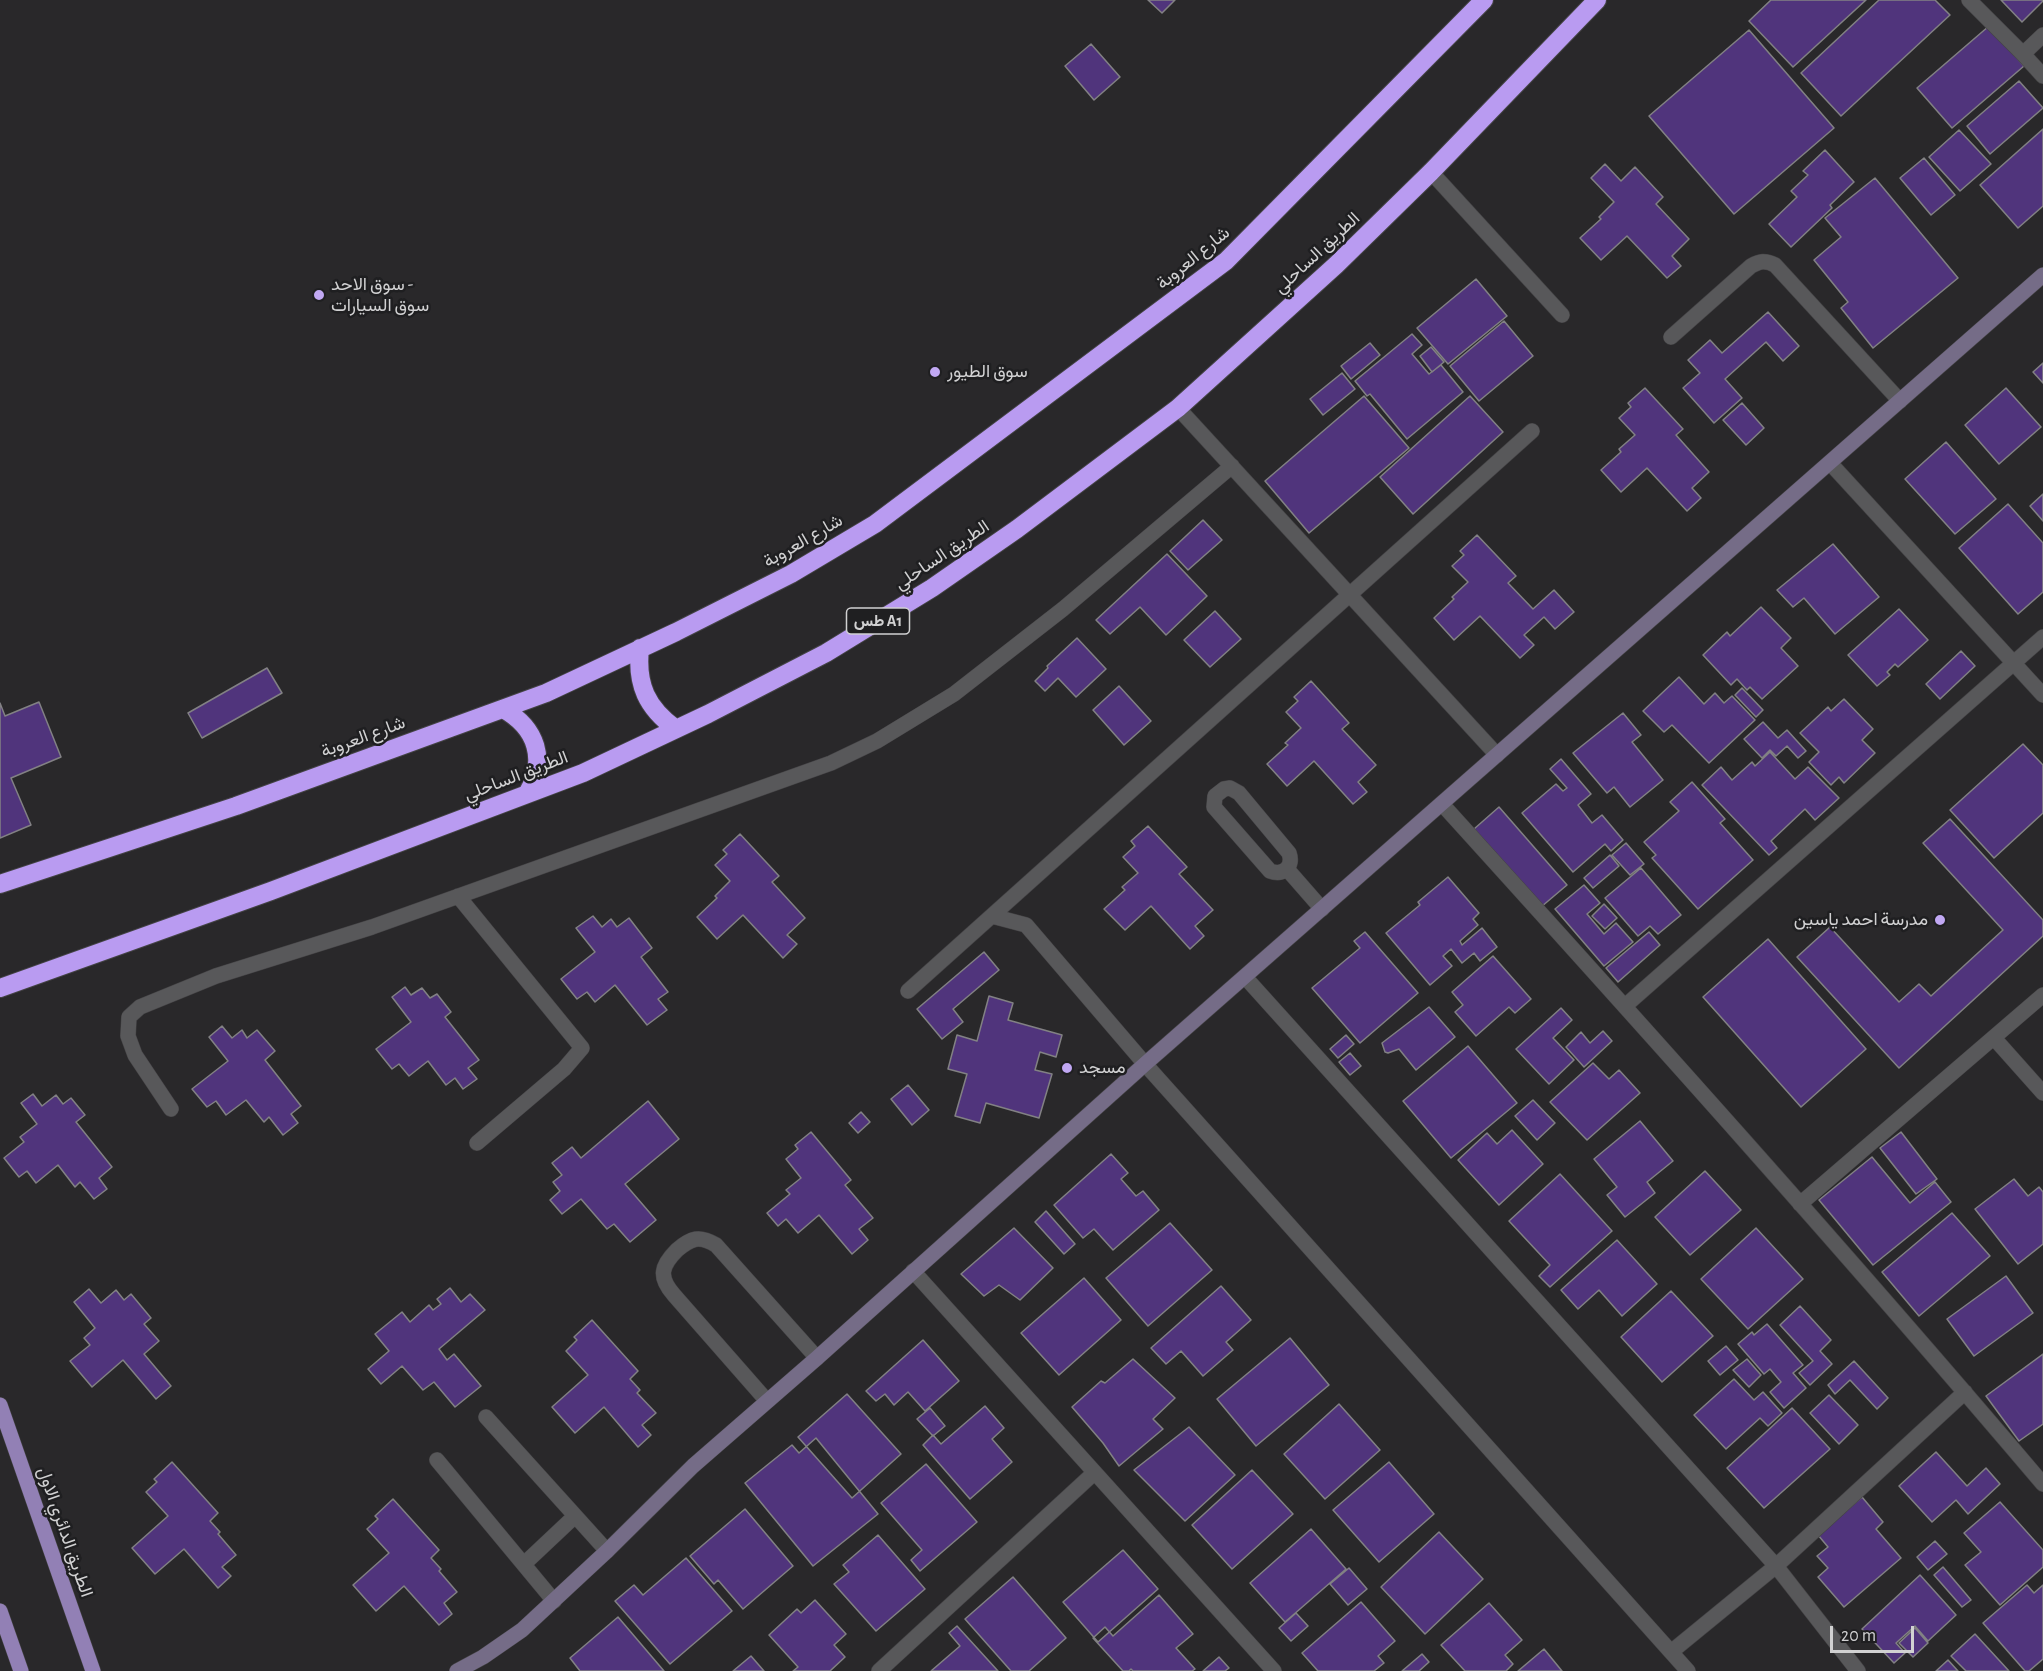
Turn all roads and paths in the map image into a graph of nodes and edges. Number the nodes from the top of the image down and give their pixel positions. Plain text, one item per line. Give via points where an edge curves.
1 (1484, 0) edge
2 (1597, 0) edge
3 (1970, 0) edge
4 (2043, 35) edge
5 (2023, 54) junction
6 (2043, 76) edge
7 (1431, 172) junction
8 (2043, 275) edge
9 (1562, 315) dead end
10 (1671, 337) dead end
11 (1900, 401) junction
12 (1178, 408) junction
13 (1532, 431) dead end
14 (1831, 464) junction
15 (1232, 466) junction
16 (1350, 595) junction
17 (2043, 637) edge
18 (640, 648) junction
19 (2014, 662) junction
20 (2043, 695) edge
21 (503, 709) junction
22 (676, 729) junction
23 (1497, 755) junction
24 (527, 794) junction
25 (1442, 804) junction
26 (1287, 869) junction
27 (0, 884) edge
28 (458, 896) junction
29 (1322, 909) junction
30 (992, 916) junction
31 (1245, 977) junction
32 (0, 988) edge
33 (908, 991) dead end
34 (2043, 995) edge
35 (1625, 1006) junction
36 (1994, 1038) junction
37 (1145, 1064) junction
38 (2043, 1093) edge
39 (171, 1109) dead end
40 (477, 1143) dead end
41 (1800, 1204) junction
42 (913, 1271) junction
43 (816, 1358) junction
44 (1965, 1392) junction
45 (767, 1401) junction
46 (0, 1405) edge
47 (486, 1417) dead end
48 (437, 1460) dead end
49 (1094, 1473) junction
50 (2043, 1484) edge
51 (575, 1516) junction
52 (607, 1551) junction
53 (524, 1564) junction
54 (1776, 1566) junction
55 (554, 1601) junction
56 (0, 1611) edge
57 (1671, 1652) junction
58 (1272, 1670) edge
59 (21, 1671) edge
60 (93, 1671) edge
61 (457, 1671) edge
62 (879, 1671) edge
63 (1688, 1671) edge
64 (1858, 1671) edge

1 - 18 highway, شارع العروبة via 1226,261 874,524 791,574
2 - 7 highway, الطريق الساحلي / طس A1
3 - 5 street
4 - 5 street
5 - 6 street
7 - 9 street
7 - 12 highway, الطريق الساحلي / طس A1 via 1336,265
8 - 11 street
10 - 11 street via 1751,266 1767,261
11 - 14 street
12 - 15 street
12 - 22 highway, الطريق الساحلي / طس A1 via 932,588 826,653
13 - 16 street
14 - 19 street
14 - 23 street
15 - 16 street
15 - 28 street via 1054,616 954,694 878,741 831,763
16 - 23 street
16 - 30 street
17 - 19 street
18 - 21 highway, شارع العروبة
18 - 22 highway via 644,691 651,706
19 - 20 street
19 - 35 street
21 - 24 highway via 522,722 534,742 537,769
21 - 27 highway, شارع العروبة via 236,806
22 - 24 highway, الطريق الساحلي / طس A1 via 583,773
23 - 25 street
24 - 32 highway, الطريق الساحلي / طس A1
25 - 29 street
25 - 35 street
26 - 26 street via 1289,853 1235,789 1224,789 1215,796 1214,807 1270,871 1282,873
26 - 29 street
28 - 39 street via 216,976 140,1007 129,1017 128,1036 135,1055
28 - 40 street via 582,1048 564,1069
29 - 31 street
30 - 33 street
30 - 37 street via 1026,925
31 - 37 street
31 - 54 street
34 - 36 street
35 - 41 street
36 - 38 street
36 - 41 street
37 - 42 street
37 - 57 street
41 - 44 street
42 - 43 street
42 - 49 street
43 - 45 street
43 - 45 street via 716,1245 702,1239 688,1241 666,1261 665,1283
44 - 50 street
44 - 54 street
45 - 52 street via 693,1466
46 - 60 main road, الطريق الدائري الاول
47 - 51 street
48 - 53 street
49 - 58 street
49 - 62 street
51 - 52 street
51 - 53 street
52 - 55 street
53 - 55 street
54 - 57 street
54 - 64 street
55 - 61 street via 522,1630
56 - 59 main road
57 - 63 street

